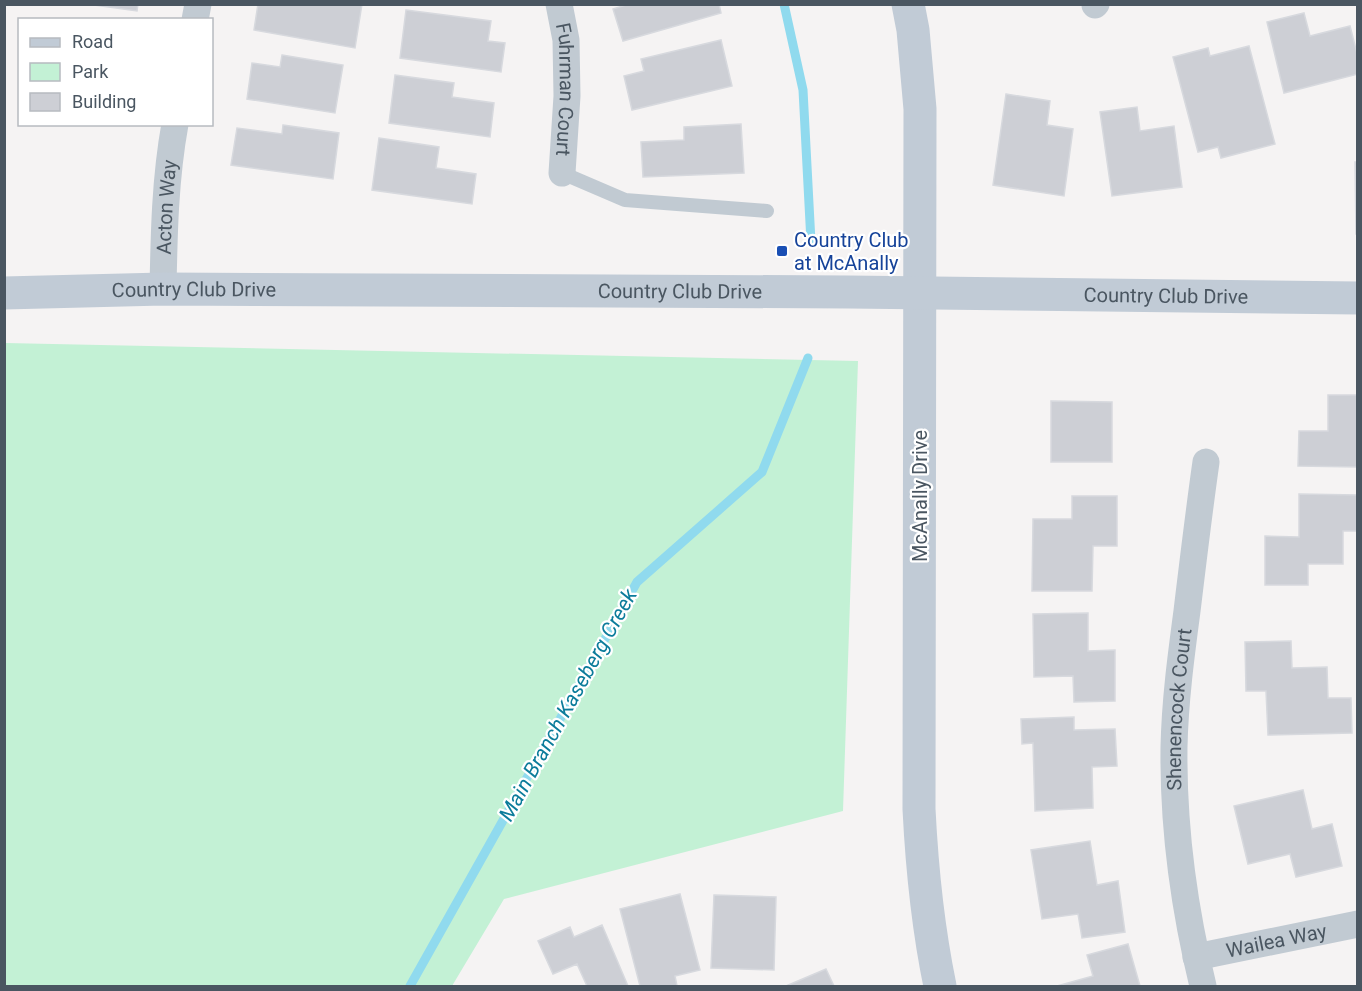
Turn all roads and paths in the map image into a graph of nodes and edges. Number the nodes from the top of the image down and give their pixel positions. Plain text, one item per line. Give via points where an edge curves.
1 (559, 4) edge
2 (908, 4) edge
3 (175, 126) edge
4 (562, 173) joint
5 (767, 211) dead end
6 (163, 289) junction
7 (4, 293) edge
8 (920, 293) junction
9 (1358, 298) edge
10 (1206, 462) dead end
11 (1358, 924) edge
12 (1196, 957) junction
13 (940, 987) edge
14 (1203, 987) edge

1 - 4 street, Fuhrman Court via 566,40 567,85
2 - 8 street, McAnally Drive via 920,109
3 - 6 street, Acton Way via 169,161
4 - 5 lane via 625,200
6 - 7 street, Country Club Drive
6 - 8 street, Country Club Drive
8 - 9 street, Country Club Drive
8 - 13 street, McAnally Drive via 919,809 922,879
10 - 12 street, Shenencock Court via 1177,684 1174,747 1176,827
11 - 12 street, Wailea Way
12 - 14 street, Shenencock Court

